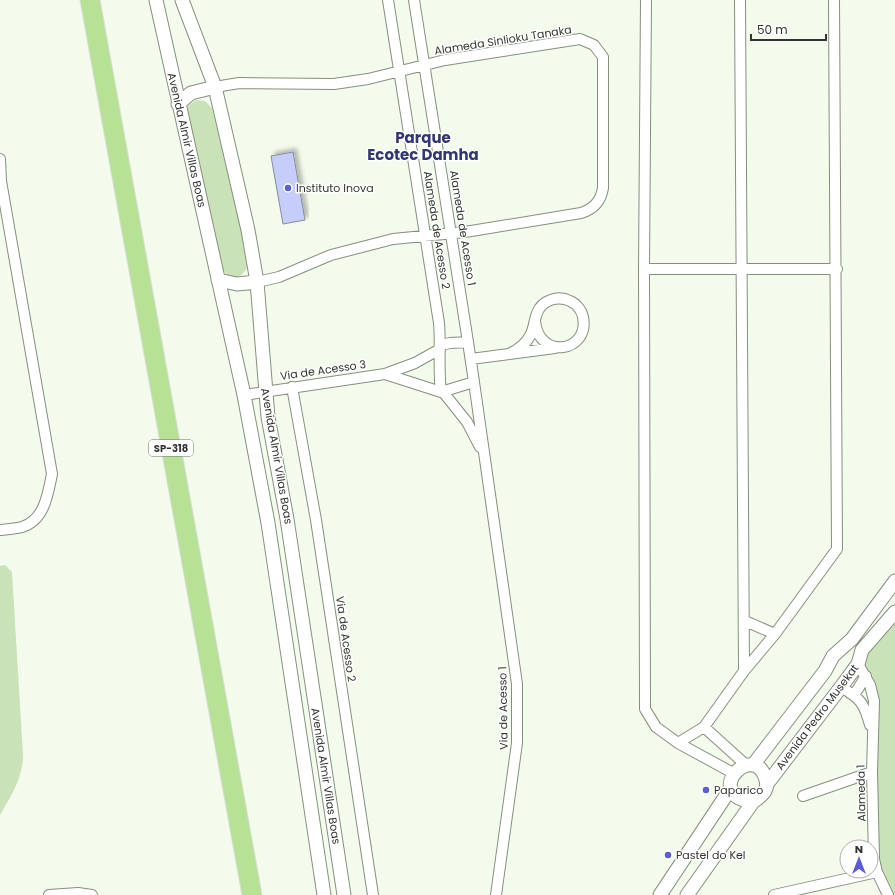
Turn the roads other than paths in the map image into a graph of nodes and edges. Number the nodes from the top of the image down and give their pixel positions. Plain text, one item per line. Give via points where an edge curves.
1 (90, 0) edge
2 (101, 0) edge
3 (156, 0) edge
4 (182, 0) edge
5 (388, 0) edge
6 (414, 0) edge
7 (646, 0) edge
8 (740, 0) edge
9 (834, 0) edge
10 (424, 65) junction
11 (399, 72) junction
12 (215, 87) junction
13 (178, 104) junction
14 (0, 159) edge
15 (0, 181) edge
16 (451, 233) junction
17 (425, 236) junction
18 (644, 269) junction
19 (837, 269) junction
20 (743, 270) junction
21 (218, 280) junction
22 (257, 282) junction
23 (535, 321) junction
24 (468, 342) junction
25 (440, 347) junction
26 (557, 348) junction
27 (509, 354) junction
28 (471, 359) junction
29 (385, 374) junction
30 (474, 382) junction
31 (292, 387) junction
32 (265, 390) junction
33 (442, 392) junction
34 (244, 394) junction
35 (487, 474) junction
36 (0, 530) edge
37 (895, 581) edge
38 (895, 612) edge
39 (745, 621) junction
40 (775, 634) junction
41 (833, 656) junction
42 (858, 664) junction
43 (744, 671) junction
44 (866, 676) junction
45 (842, 687) junction
46 (854, 695) junction
47 (704, 727) junction
48 (873, 736) junction
49 (678, 742) junction
50 (750, 765) junction
51 (872, 772) junction
52 (733, 773) junction
53 (767, 784) junction
54 (731, 788) junction
55 (803, 796) dead end
56 (754, 802) junction
57 (874, 839) edge
58 (879, 876) edge
59 (846, 879) edge
60 (48, 895) edge
61 (92, 895) edge
62 (252, 895) edge
63 (262, 895) edge
64 (324, 895) edge
65 (344, 895) edge
66 (373, 895) edge
67 (496, 895) edge
68 (660, 895) edge
69 (686, 895) edge
70 (774, 895) edge
71 (888, 895) edge

1 - 62 highway, SP-318
2 - 63 highway, SP-318
3 - 13 street, Avenida Almir Villas Boas
4 - 12 street, Avenida Almir Villas Boas
5 - 11 street, Alameda de Acesso 2
6 - 10 street, Alameda de Acesso 1
7 - 18 street
8 - 20 street
9 - 19 street
10 - 11 street, Alameda Sinlioku Tanaka
10 - 16 street, Alameda de Acesso 1
10 - 16 street, Alameda Sinlioku Tanaka via 580,39 594,45 603,57 603,188 597,204 582,213
11 - 12 street, Alameda Sinlioku Tanaka via 334,84 264,82
11 - 17 street, Alameda de Acesso 2
12 - 13 street via 191,94
12 - 22 street, Avenida Almir Villas Boas
13 - 21 street, Avenida Almir Villas Boas
14 - 15 street
15 - 36 street via 52,474 47,501 37,516 23,527
16 - 17 street, Alameda Sinlioku Tanaka
16 - 24 street, Alameda de Acesso 1
17 - 22 street, Alameda Sinlioku Tanaka via 394,239 338,253 279,277
17 - 25 street, Alameda de Acesso 2 via 439,323
18 - 20 street
18 - 49 street via 645,709 656,727
19 - 20 street
19 - 40 street via 837,550
20 - 39 street
21 - 22 street via 238,284
21 - 34 street, Avenida Almir Villas Boas
22 - 32 street, Avenida Almir Villas Boas
23 - 26 street via 540,339
23 - 26 street via 540,308 552,299 562,298 579,307 584,325 582,335 567,347
23 - 27 street via 530,338
24 - 25 street via 450,343
24 - 28 street, Alameda de Acesso 1
25 - 29 street via 415,363
25 - 33 street, Alameda de Acesso 2 via 439,378
26 - 27 street
27 - 28 street
28 - 30 street, Alameda de Acesso 1
29 - 31 street, Via de Acesso 3
29 - 33 street
30 - 33 street
30 - 35 street, Alameda de Acesso 1
31 - 32 street, Via de Acesso 3
31 - 66 street, Via de Acesso 2 via 316,520
32 - 34 street, Via de Acesso 3
32 - 65 street, Avenida Almir Villas Boas
33 - 35 street via 467,422 476,438
34 - 64 street, Avenida Almir Villas Boas via 268,523
35 - 67 street, Via de Acesso 1 via 517,684 517,743
37 - 41 street, Avenida Pedro Musekat via 852,639
38 - 42 street, Avenida Pedro Musekat via 862,650
39 - 40 street
39 - 43 street
40 - 43 street
41 - 42 street via 842,652
41 - 50 street, Avenida Pedro Musekat via 825,671
42 - 44 street, Alameda 1
42 - 45 street, Avenida Pedro Musekat
43 - 47 street
44 - 46 street
44 - 48 street, Alameda 1 via 874,701
45 - 46 street, Alameda 1
45 - 53 street, Avenida Pedro Musekat
46 - 48 street, Alameda 1 via 864,705
47 - 49 street
47 - 50 street
48 - 51 street, Alameda 1
49 - 52 street
50 - 52 street
50 - 53 street via 764,774
51 - 55 street
51 - 57 street, Alameda 1
52 - 54 street
53 - 56 street via 764,793
54 - 56 street via 741,800
54 - 68 street
56 - 69 street
58 - 71 street, Alameda 1
59 - 70 street
60 - 61 street

